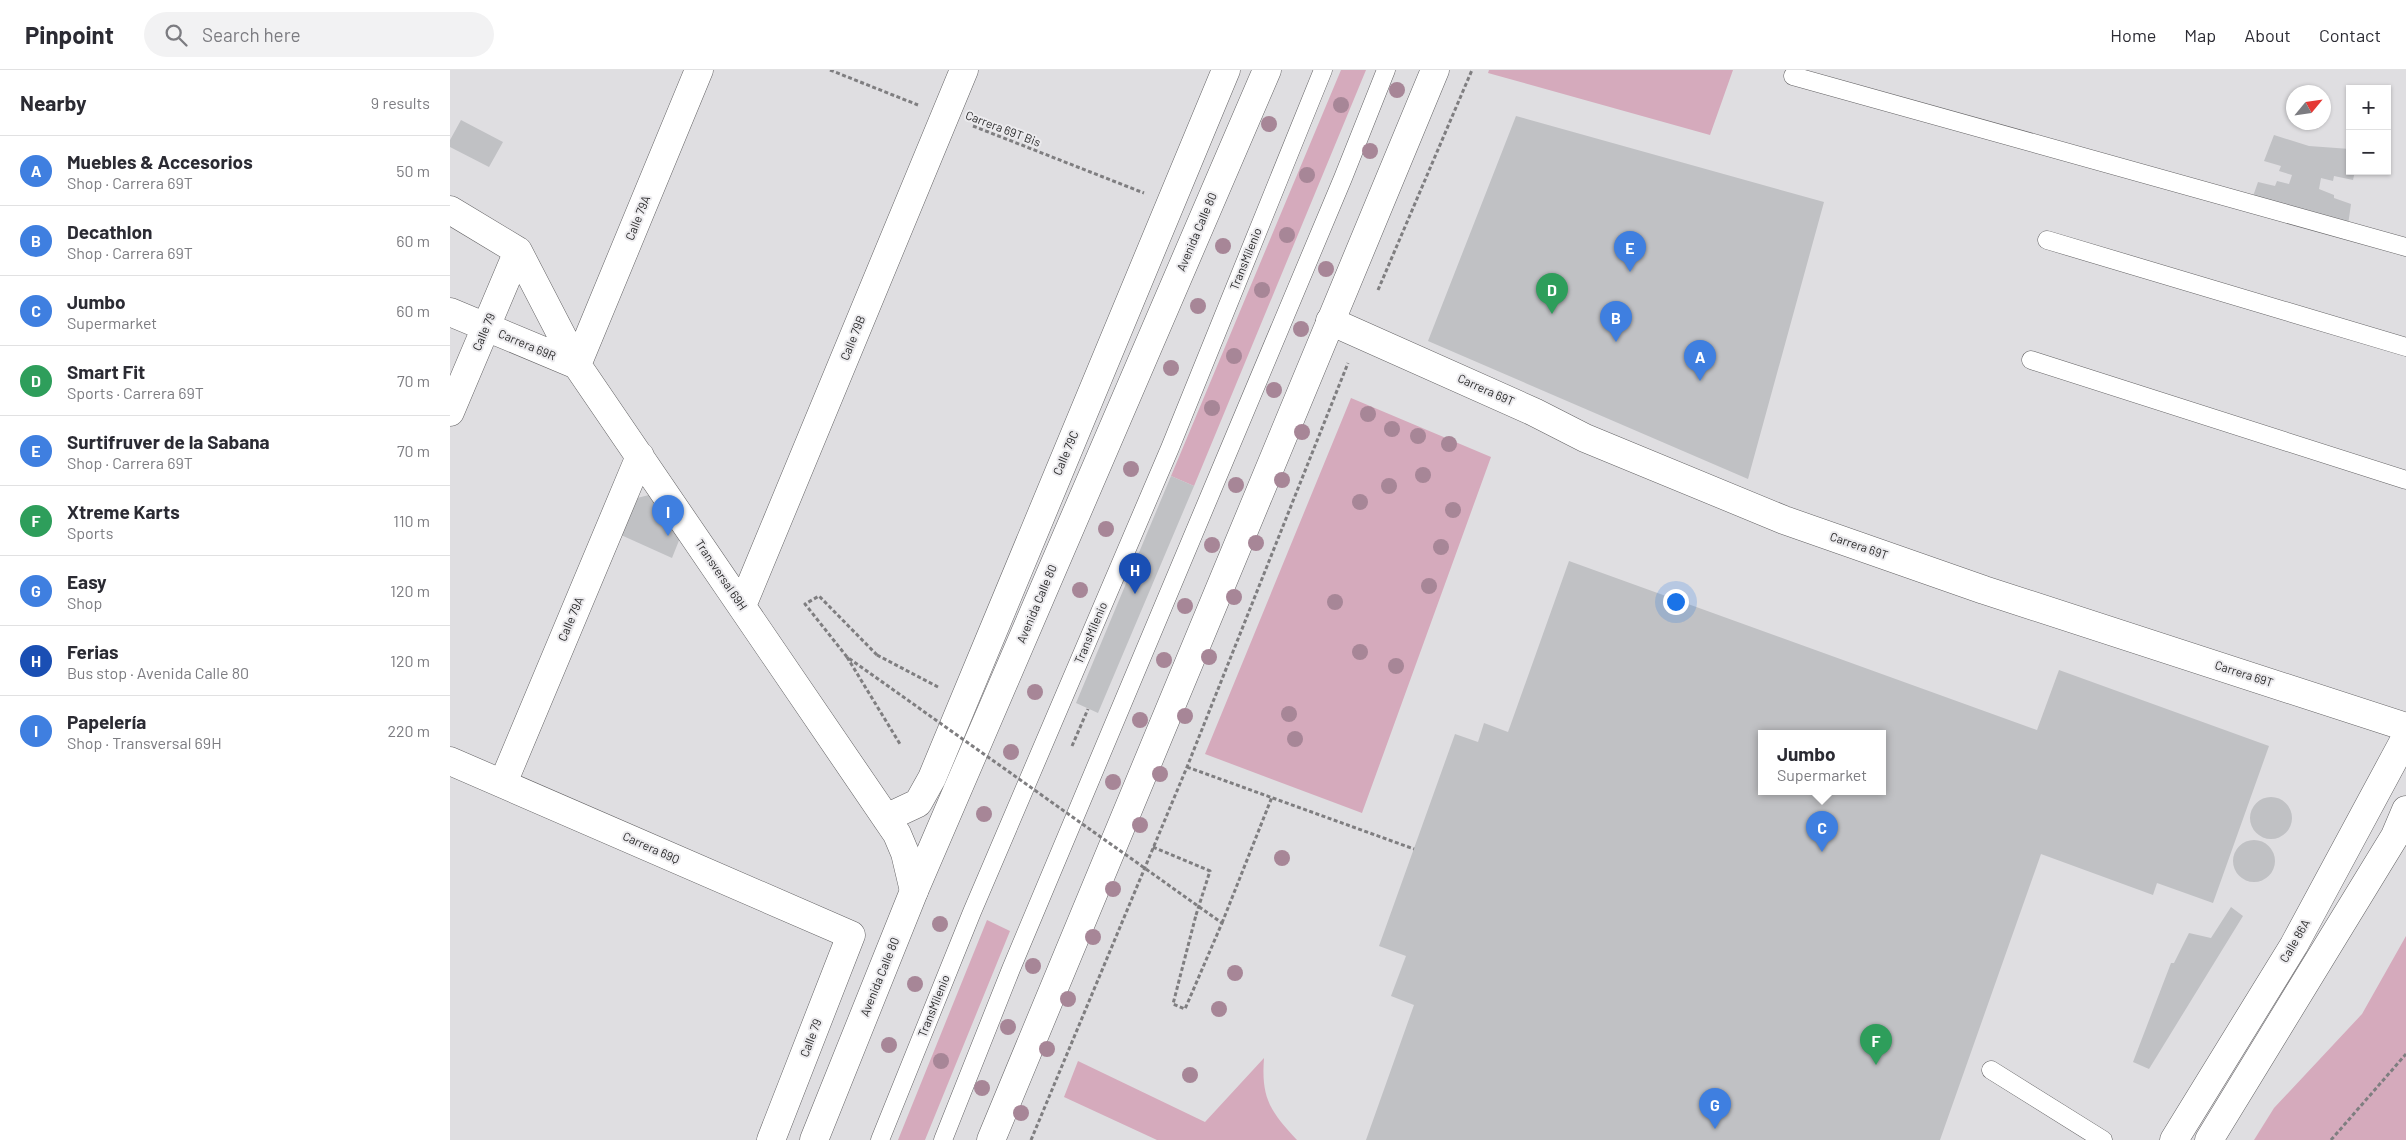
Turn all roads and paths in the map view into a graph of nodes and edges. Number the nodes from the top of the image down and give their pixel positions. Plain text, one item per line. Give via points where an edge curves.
1 (699, 70) edge
2 (830, 70) edge
3 (964, 70) edge
4 (1226, 70) edge
5 (1266, 70) edge
6 (1323, 70) edge
7 (1386, 70) edge
8 (1435, 70) edge
9 (1472, 70) edge
10 (1793, 76) dead end
11 (945, 115) junction
12 (1170, 204) junction
13 (450, 210) edge
14 (2047, 240) dead end
15 (2406, 247) edge
16 (518, 251) junction
17 (450, 312) edge
18 (1330, 321) junction
19 (486, 327) junction
20 (1360, 333) junction
21 (2406, 347) edge
22 (2030, 360) dead end
23 (577, 365) junction
24 (450, 412) edge
25 (640, 456) junction
26 (2406, 480) edge
27 (742, 606) junction
28 (847, 657) junction
29 (963, 701) junction
30 (1088, 709) dead end
31 (2406, 726) edge
32 (2406, 737) edge
33 (1066, 743) dead end
34 (900, 744) dead end
35 (1072, 746) junction
36 (1079, 750) dead end
37 (450, 761) edge
38 (1187, 767) junction
39 (502, 783) junction
40 (1044, 796) junction
41 (1272, 797) junction
42 (1056, 803) dead end
43 (1041, 806) dead end
44 (2406, 810) edge
45 (1052, 812) dead end
46 (886, 818) junction
47 (1153, 847) junction
48 (1414, 849) dead end
49 (914, 891) junction
50 (1222, 923) junction
51 (851, 935) joint
52 (2406, 1054) edge
53 (1991, 1070) dead end
54 (771, 1140) edge
55 (814, 1140) edge
56 (880, 1140) edge
57 (942, 1140) edge
58 (991, 1140) edge
59 (1031, 1140) edge
60 (2103, 1140) edge
61 (2174, 1140) edge
62 (2208, 1140) edge
63 (2331, 1140) edge

1 - 23 main road, Calle 79A
2 - 11 path, Carrera 69T Bis
3 - 11 main road, Calle 79B
4 - 12 main road, Calle 79C
5 - 49 main road, Avenida Calle 80
6 - 56 lane, TransMilenio via 1170,448 972,912
7 - 57 lane via 1344,178
8 - 18 main road
9 - 20 path
10 - 15 lane
11 - 12 path, Carrera 69T Bis
11 - 27 main road, Calle 79B
12 - 29 main road, Calle 79C
13 - 16 main road
14 - 21 lane
16 - 19 main road, Calle 79
16 - 23 main road, Transversal 69H
17 - 19 main road, Carrera 69R
18 - 20 main road, Carrera 69T
18 - 58 main road
19 - 23 main road, Carrera 69R
19 - 24 main road, Calle 79
20 - 31 main road, Carrera 69T via 1585,438 1784,520 1994,593
20 - 38 path
22 - 26 lane
23 - 25 main road, Transversal 69H
25 - 27 main road, Transversal 69H
25 - 39 main road, Calle 79A
27 - 46 main road, Transversal 69H
28 - 29 path, bridge via 806,604 819,596 877,655
28 - 34 path
28 - 40 path, bridge
29 - 46 main road, Calle 79C via 923,796 912,807
30 - 35 path
32 - 61 main road, Calle 86A via 2294,945
33 - 35 path
35 - 36 path
37 - 39 main road, Carrera 69Q
38 - 41 path
38 - 47 path
39 - 51 main road, Carrera 69Q
40 - 43 path
40 - 50 path, bridge
41 - 48 path
41 - 50 path
42 - 45 path, bridge
44 - 62 main road via 2395,836
46 - 49 main road, Transversal 69H via 905,852
47 - 50 path, bridge via 1210,871 1173,1004 1185,1009
47 - 59 path
49 - 55 main road, Avenida Calle 80
51 - 54 main road, Calle 79
52 - 63 path
53 - 60 lane

